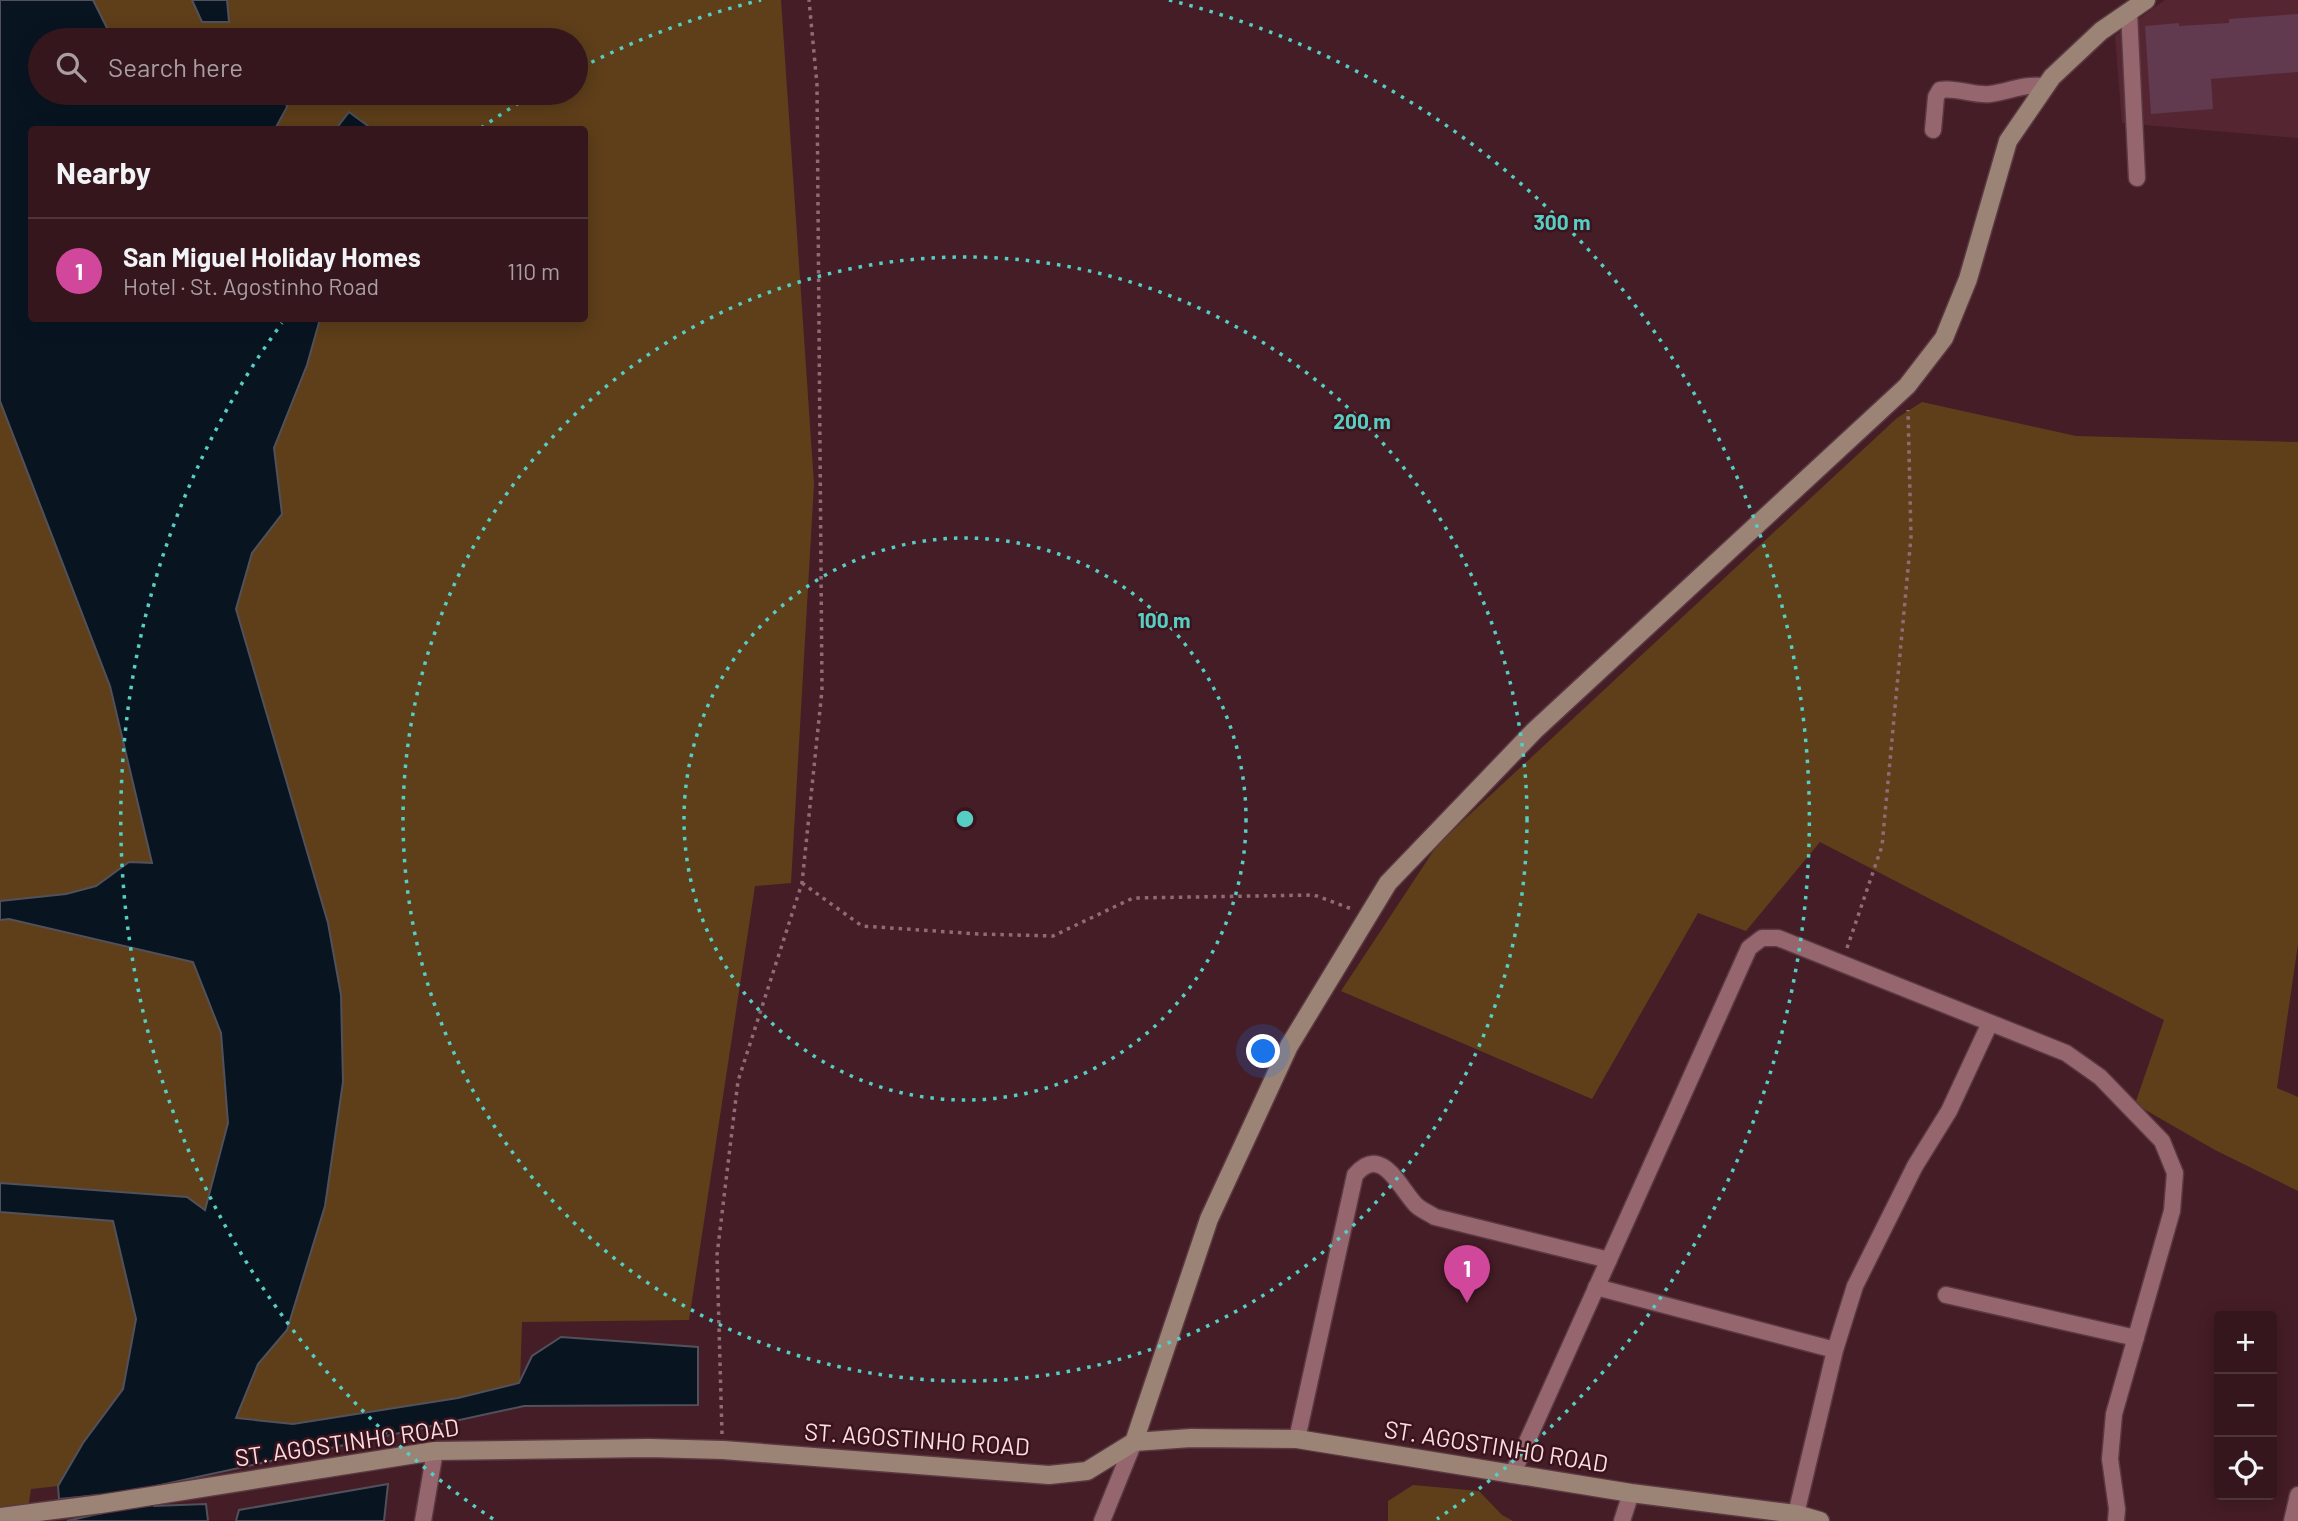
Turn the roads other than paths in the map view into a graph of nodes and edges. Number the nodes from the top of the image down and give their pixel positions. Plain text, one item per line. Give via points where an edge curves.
1 (2146, 0) edge
2 (2129, 12) junction
3 (2045, 86) junction
4 (1933, 130) dead end
5 (2137, 178) dead end
6 (1990, 1023) junction
7 (1609, 1260) junction
8 (1596, 1287) junction
9 (1946, 1295) dead end
10 (2136, 1338) junction
11 (1835, 1350) junction
12 (1297, 1439) junction
13 (1134, 1442) junction
14 (435, 1451) junction
15 (1512, 1475) junction
16 (1631, 1493) junction
17 (2298, 1495) edge
18 (1796, 1514) junction
19 (0, 1517) edge
20 (423, 1521) edge
21 (1102, 1521) edge
22 (1622, 1521) edge
23 (1820, 1521) edge
24 (2116, 1521) edge
25 (2292, 1521) edge

1 - 2 main road
2 - 3 main road via 2101,32
2 - 5 street
3 - 4 street via 2028,84 1989,94 1940,90
3 - 13 main road via 2008,141 1968,279 1944,338 1907,386 1534,731 1388,883 1289,1046 1209,1219
6 - 7 street via 1778,938 1762,937 1749,947
6 - 10 street via 2066,1053 2100,1077 2162,1141 2175,1173 2172,1211
6 - 11 street via 1949,1111 1915,1166 1855,1286
7 - 8 street
7 - 12 street via 1435,1217 1416,1205 1384,1167 1362,1167 1355,1175
8 - 11 street
8 - 15 street
9 - 10 street
10 - 24 street via 2114,1414 2110,1459
11 - 18 street
12 - 13 main road, ST. AGOSTINHO ROAD
12 - 15 main road, ST. AGOSTINHO ROAD
13 - 14 main road, ST. AGOSTINHO ROAD via 1087,1471 1049,1475 723,1450
13 - 21 street
14 - 19 main road, ST. AGOSTINHO ROAD
14 - 20 street
15 - 16 main road, ST. AGOSTINHO ROAD
16 - 18 main road, ST. AGOSTINHO ROAD
16 - 22 street
17 - 25 street
18 - 23 main road, ST. AGOSTINHO ROAD

